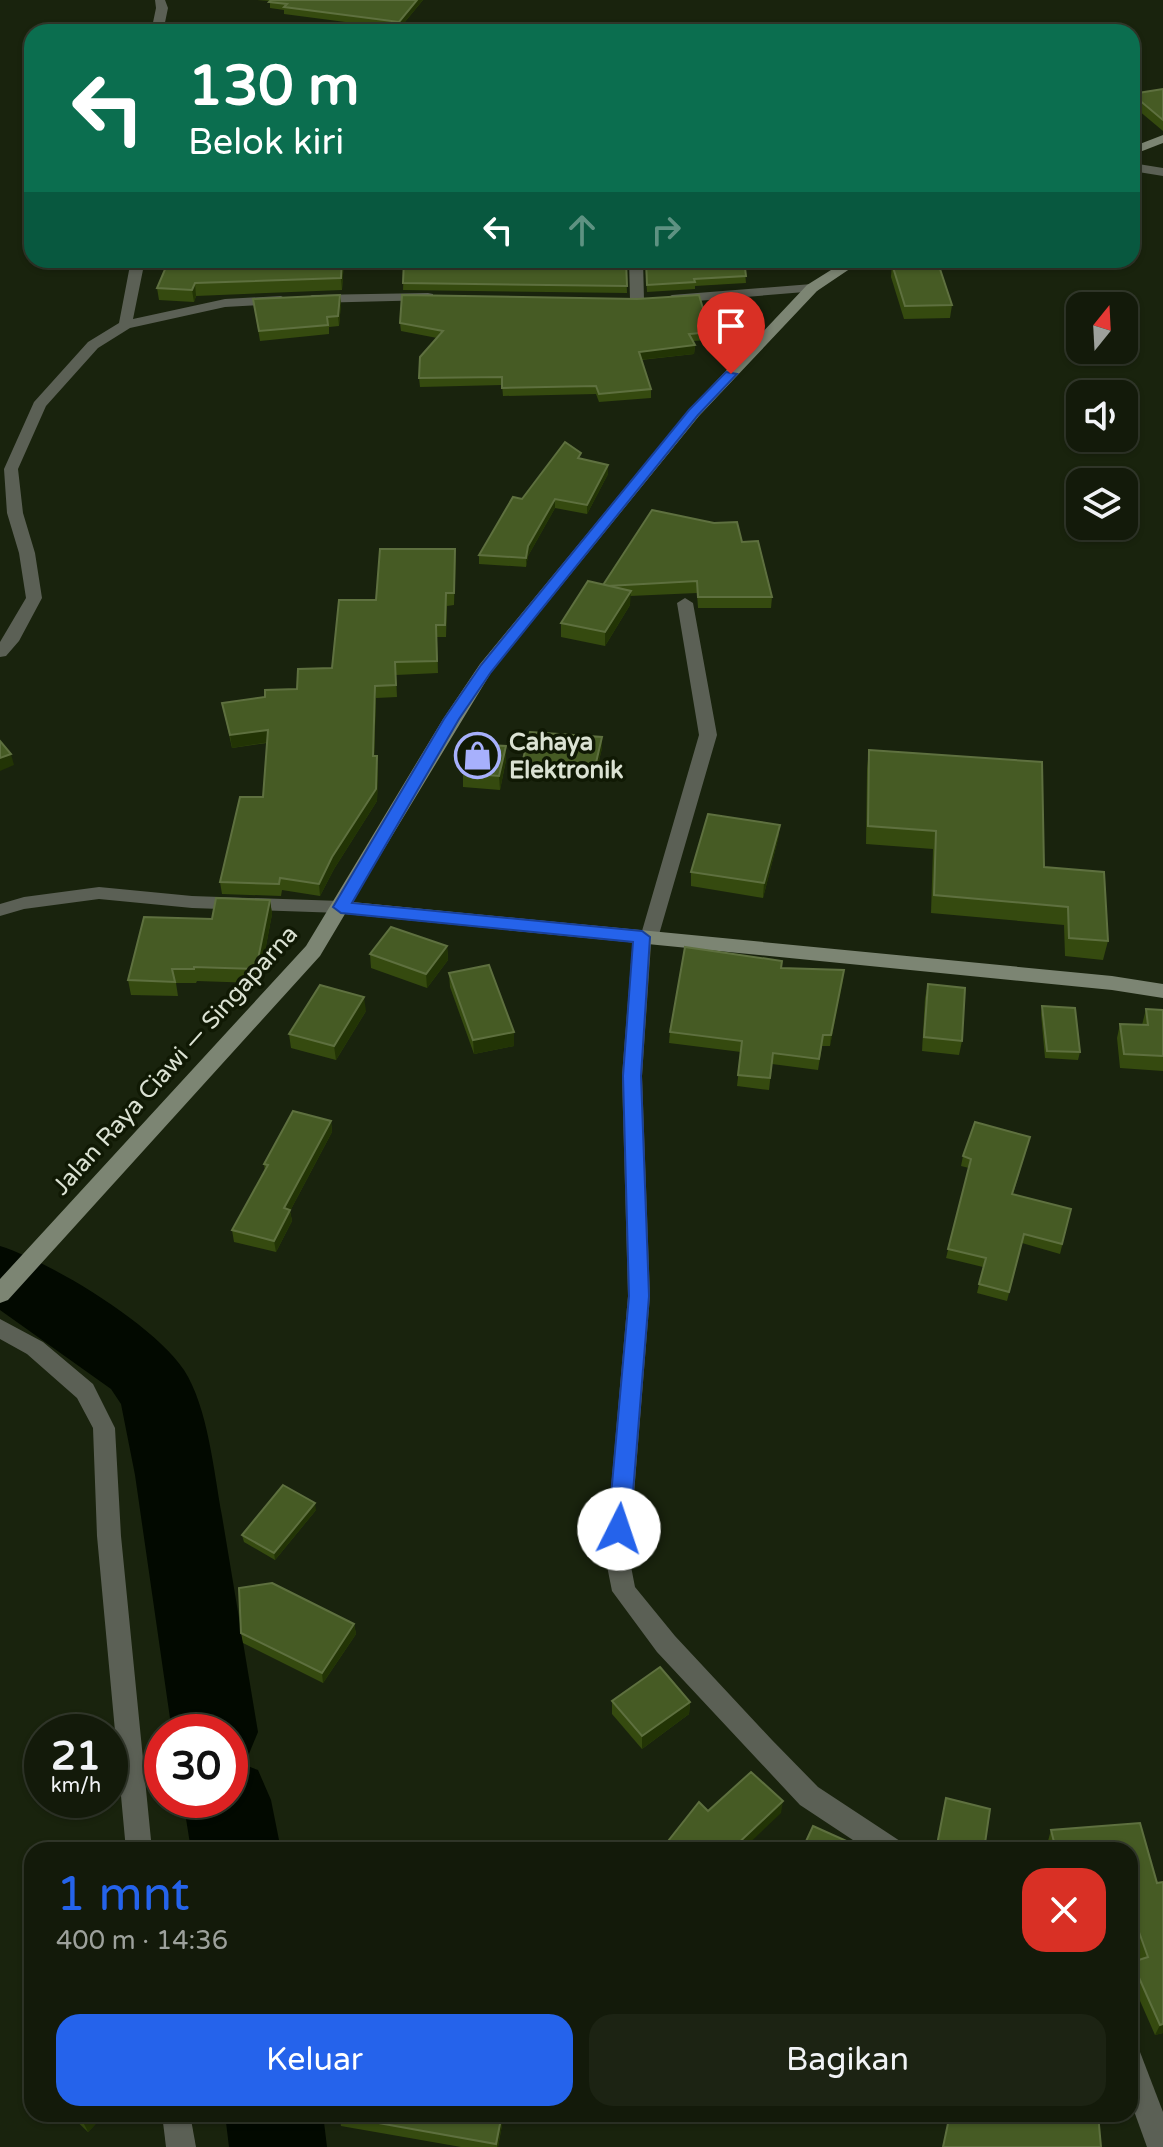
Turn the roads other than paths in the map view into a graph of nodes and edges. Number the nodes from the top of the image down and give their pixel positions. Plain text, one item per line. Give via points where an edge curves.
1 (160, 0) edge
2 (159, 24) edge
3 (1163, 139) edge
4 (1140, 148) edge
5 (1140, 168) edge
6 (1163, 172) edge
7 (136, 268) edge
8 (636, 268) edge
9 (843, 268) edge
10 (812, 288) junction
11 (448, 297) edge
12 (621, 300) edge
13 (637, 300) junction
14 (125, 325) junction
15 (685, 603) dead end
16 (0, 652) edge
17 (341, 907) junction
18 (0, 910) edge
19 (646, 937) junction
20 (1163, 991) edge
21 (0, 1294) edge
22 (0, 1328) edge
23 (138, 1842) edge
24 (879, 1842) edge
25 (1138, 2083) edge
26 (177, 2122) edge
27 (181, 2147) edge
28 (1162, 2147) edge

1 - 2 street
3 - 4 main road
5 - 6 street
7 - 14 street
8 - 13 street
9 - 10 main road, Jalan Raya Ciawi — Singaparna
10 - 13 street
10 - 17 main road, Jalan Raya Ciawi — Singaparna via 694,413 486,668
11 - 14 street via 225,303
12 - 13 street
14 - 16 street via 93,345 39,405 11,469 34,598
15 - 19 street via 708,735
17 - 18 street via 99,893
17 - 19 main road
17 - 21 main road, Jalan Raya Ciawi — Singaparna via 313,951
19 - 20 main road
19 - 24 street via 632,1076 639,1296 617,1556 624,1591 666,1644 809,1796
22 - 23 street via 35,1348 85,1391 104,1428
25 - 28 street
26 - 27 street

